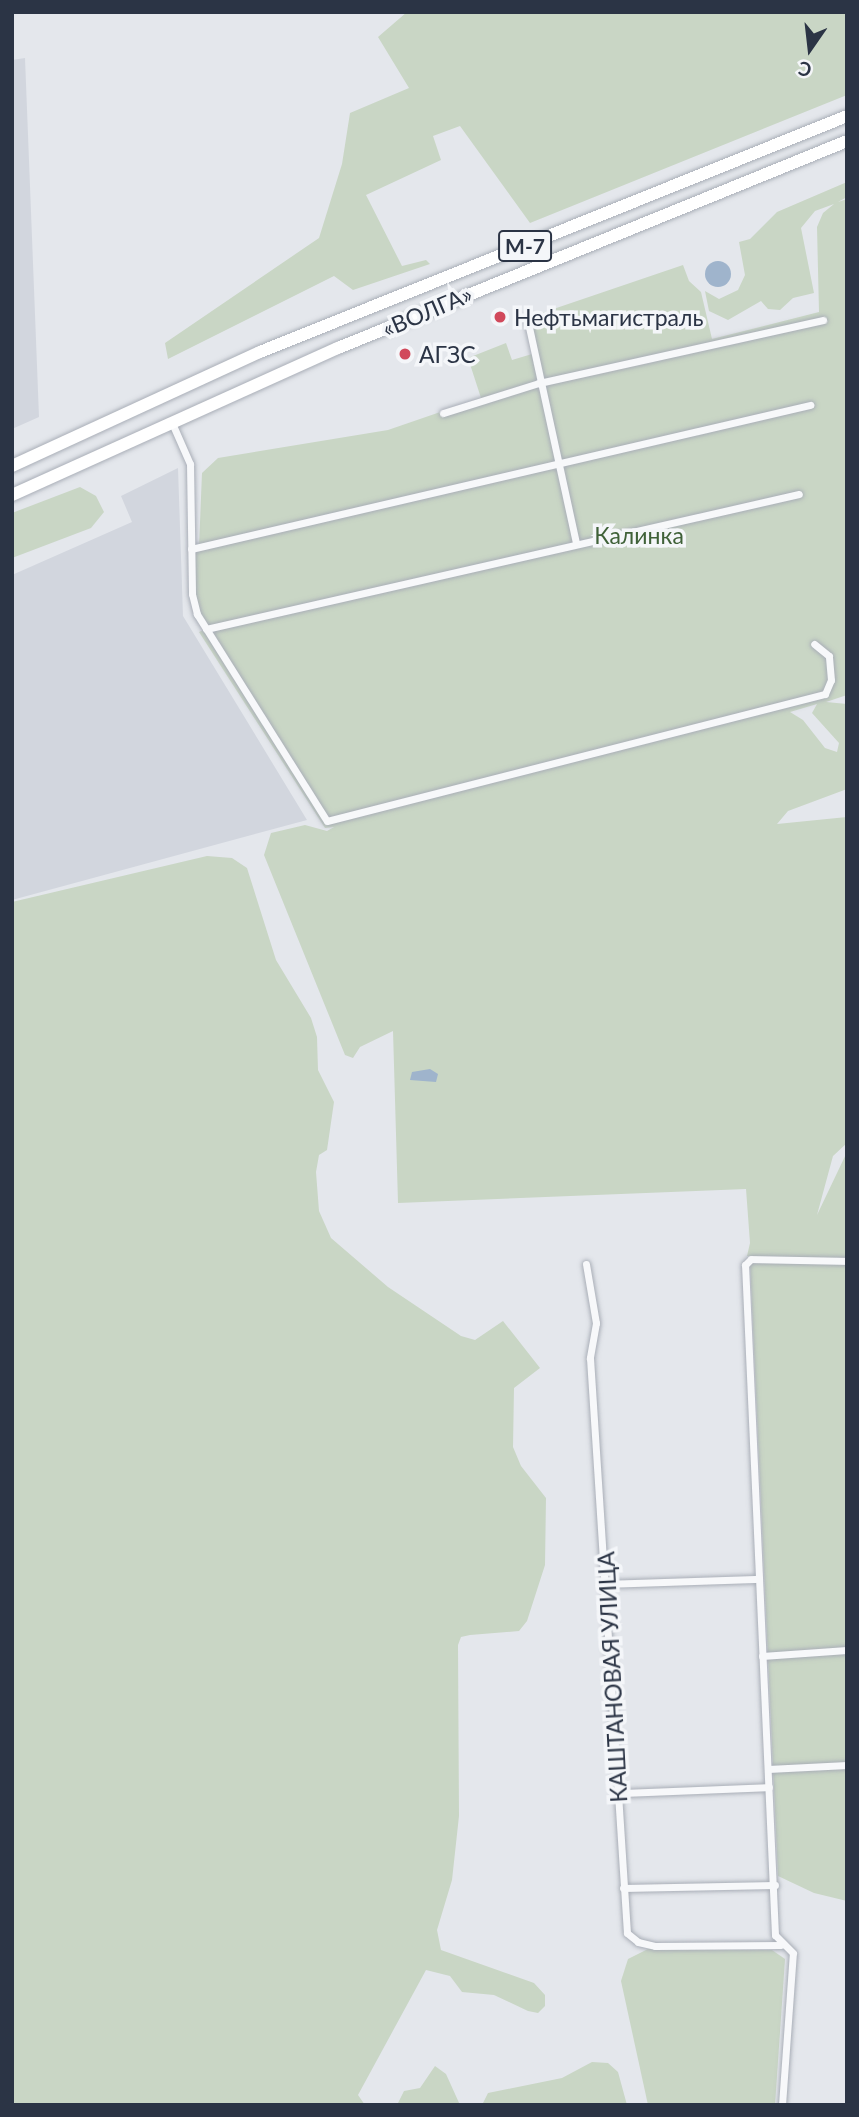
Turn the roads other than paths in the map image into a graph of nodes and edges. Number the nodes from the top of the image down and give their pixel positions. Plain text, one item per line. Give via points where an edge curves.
1 (847, 116) edge
2 (847, 141) edge
3 (527, 318) dead end
4 (823, 320) dead end
5 (539, 383) junction
6 (810, 405) dead end
7 (443, 413) dead end
8 (172, 423) junction
9 (561, 464) junction
10 (12, 466) edge
11 (799, 494) dead end
12 (12, 495) edge
13 (576, 543) junction
14 (191, 549) junction
15 (206, 629) junction
16 (814, 644) dead end
17 (847, 1261) edge
18 (586, 1264) dead end
19 (758, 1579) junction
20 (607, 1584) junction
21 (847, 1650) edge
22 (762, 1656) junction
23 (847, 1765) edge
24 (768, 1769) junction
25 (769, 1787) junction
26 (620, 1793) junction
27 (775, 1885) junction
28 (623, 1888) junction
29 (781, 1945) junction
30 (782, 2105) edge

1 - 10 highway, «ВОЛГА» / М-7 via 260,352
2 - 8 highway, «ВОЛГА» / М-7 via 586,244
3 - 5 street
4 - 5 street
5 - 7 street
5 - 9 street
6 - 9 street
8 - 12 highway, «ВОЛГА» / М-7
8 - 14 street via 190,464
9 - 13 street
9 - 14 street
11 - 13 street
13 - 15 street
14 - 15 street via 192,594
15 - 16 street via 323,817 334,821 825,694 831,680 829,656
17 - 19 street via 751,1259 745,1265
18 - 20 street, КАШТАНОВАЯ УЛИЦА via 596,1323 590,1358
19 - 20 street
19 - 22 street
20 - 26 street, КАШТАНОВАЯ УЛИЦА
21 - 22 street
22 - 24 street
23 - 24 street
24 - 25 street
25 - 26 street
25 - 27 street
26 - 28 street, КАШТАНОВАЯ УЛИЦА
27 - 28 street
27 - 29 street via 775,1935
28 - 29 street, КАШТАНОВАЯ УЛИЦА via 627,1933 638,1942
29 - 30 street via 793,1954

